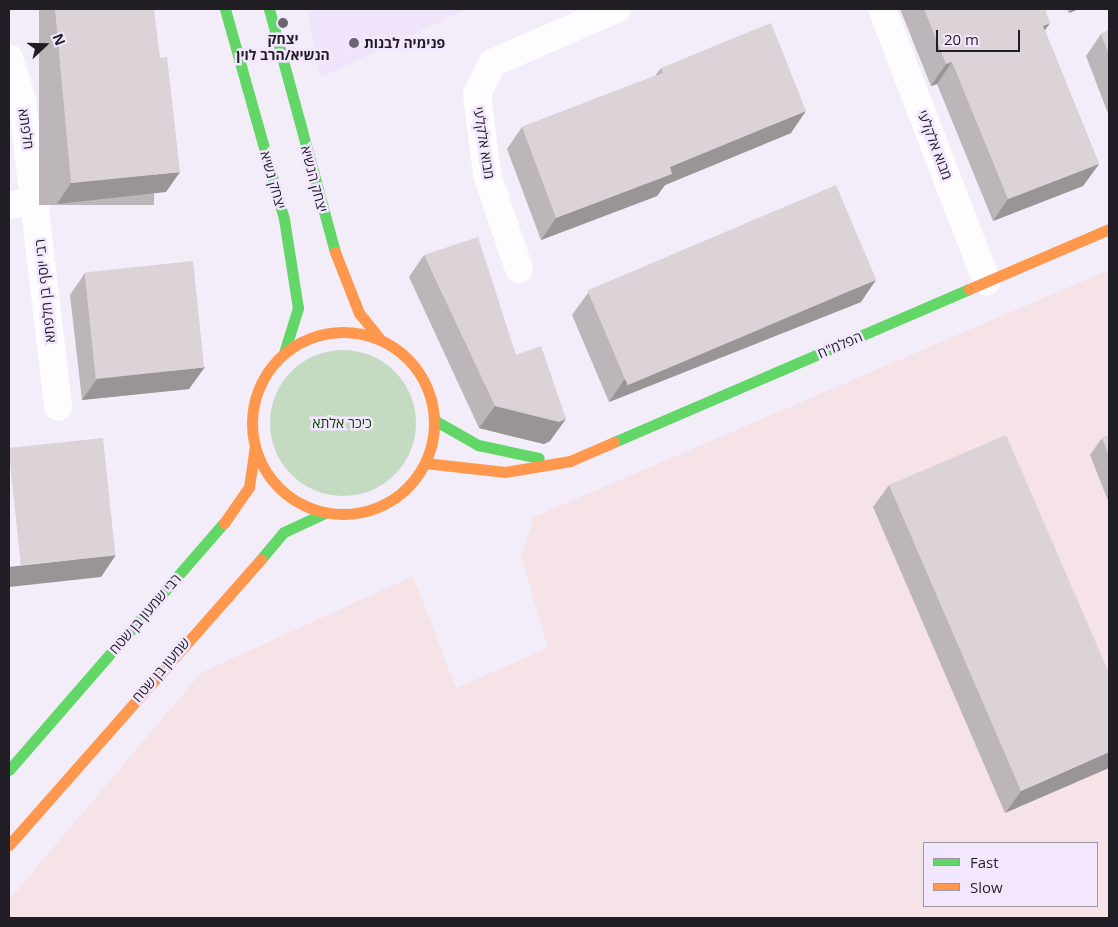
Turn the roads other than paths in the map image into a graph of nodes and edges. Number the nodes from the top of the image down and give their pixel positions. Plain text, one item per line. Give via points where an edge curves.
1 (225, 9) edge
2 (269, 9) edge
3 (618, 9) edge
4 (882, 9) edge
5 (9, 58) edge
6 (36, 202) junction
7 (9, 205) edge
8 (1109, 229) edge
9 (519, 269) dead end
10 (987, 282) junction
11 (380, 340) junction
12 (284, 353) junction
13 (58, 407) dead end
14 (434, 420) junction
15 (255, 446) junction
16 (570, 461) junction
17 (425, 463) junction
18 (325, 513) junction
19 (9, 770) edge
20 (9, 845) edge

1 - 12 street, יצחק נשיא via 284,219 298,308
2 - 11 street, יצחק הנשיא via 342,278 359,313
3 - 9 street, מבוא אלקלעי via 492,63 476,94 487,174
4 - 10 street, מבוא אלקלעי
5 - 6 street, חלפתא via 22,99
6 - 7 street
6 - 13 street, רבי יוסף בן חלפתא
8 - 10 street, הפלמ"ח
10 - 16 street, הפלמ"ח
11 - 12 street via 350,332 330,332
11 - 14 street via 406,356 418,372 431,400
12 - 15 street via 256,395 252,426
14 - 16 street via 478,445 513,456
14 - 17 street
15 - 18 street via 267,474 281,489 306,506
15 - 19 street, רבי שמעון בן שטח via 248,487 240,505
16 - 17 street via 505,472
17 - 18 street via 407,488 385,504 361,512
18 - 20 street, שמעון בן שטח via 284,532

